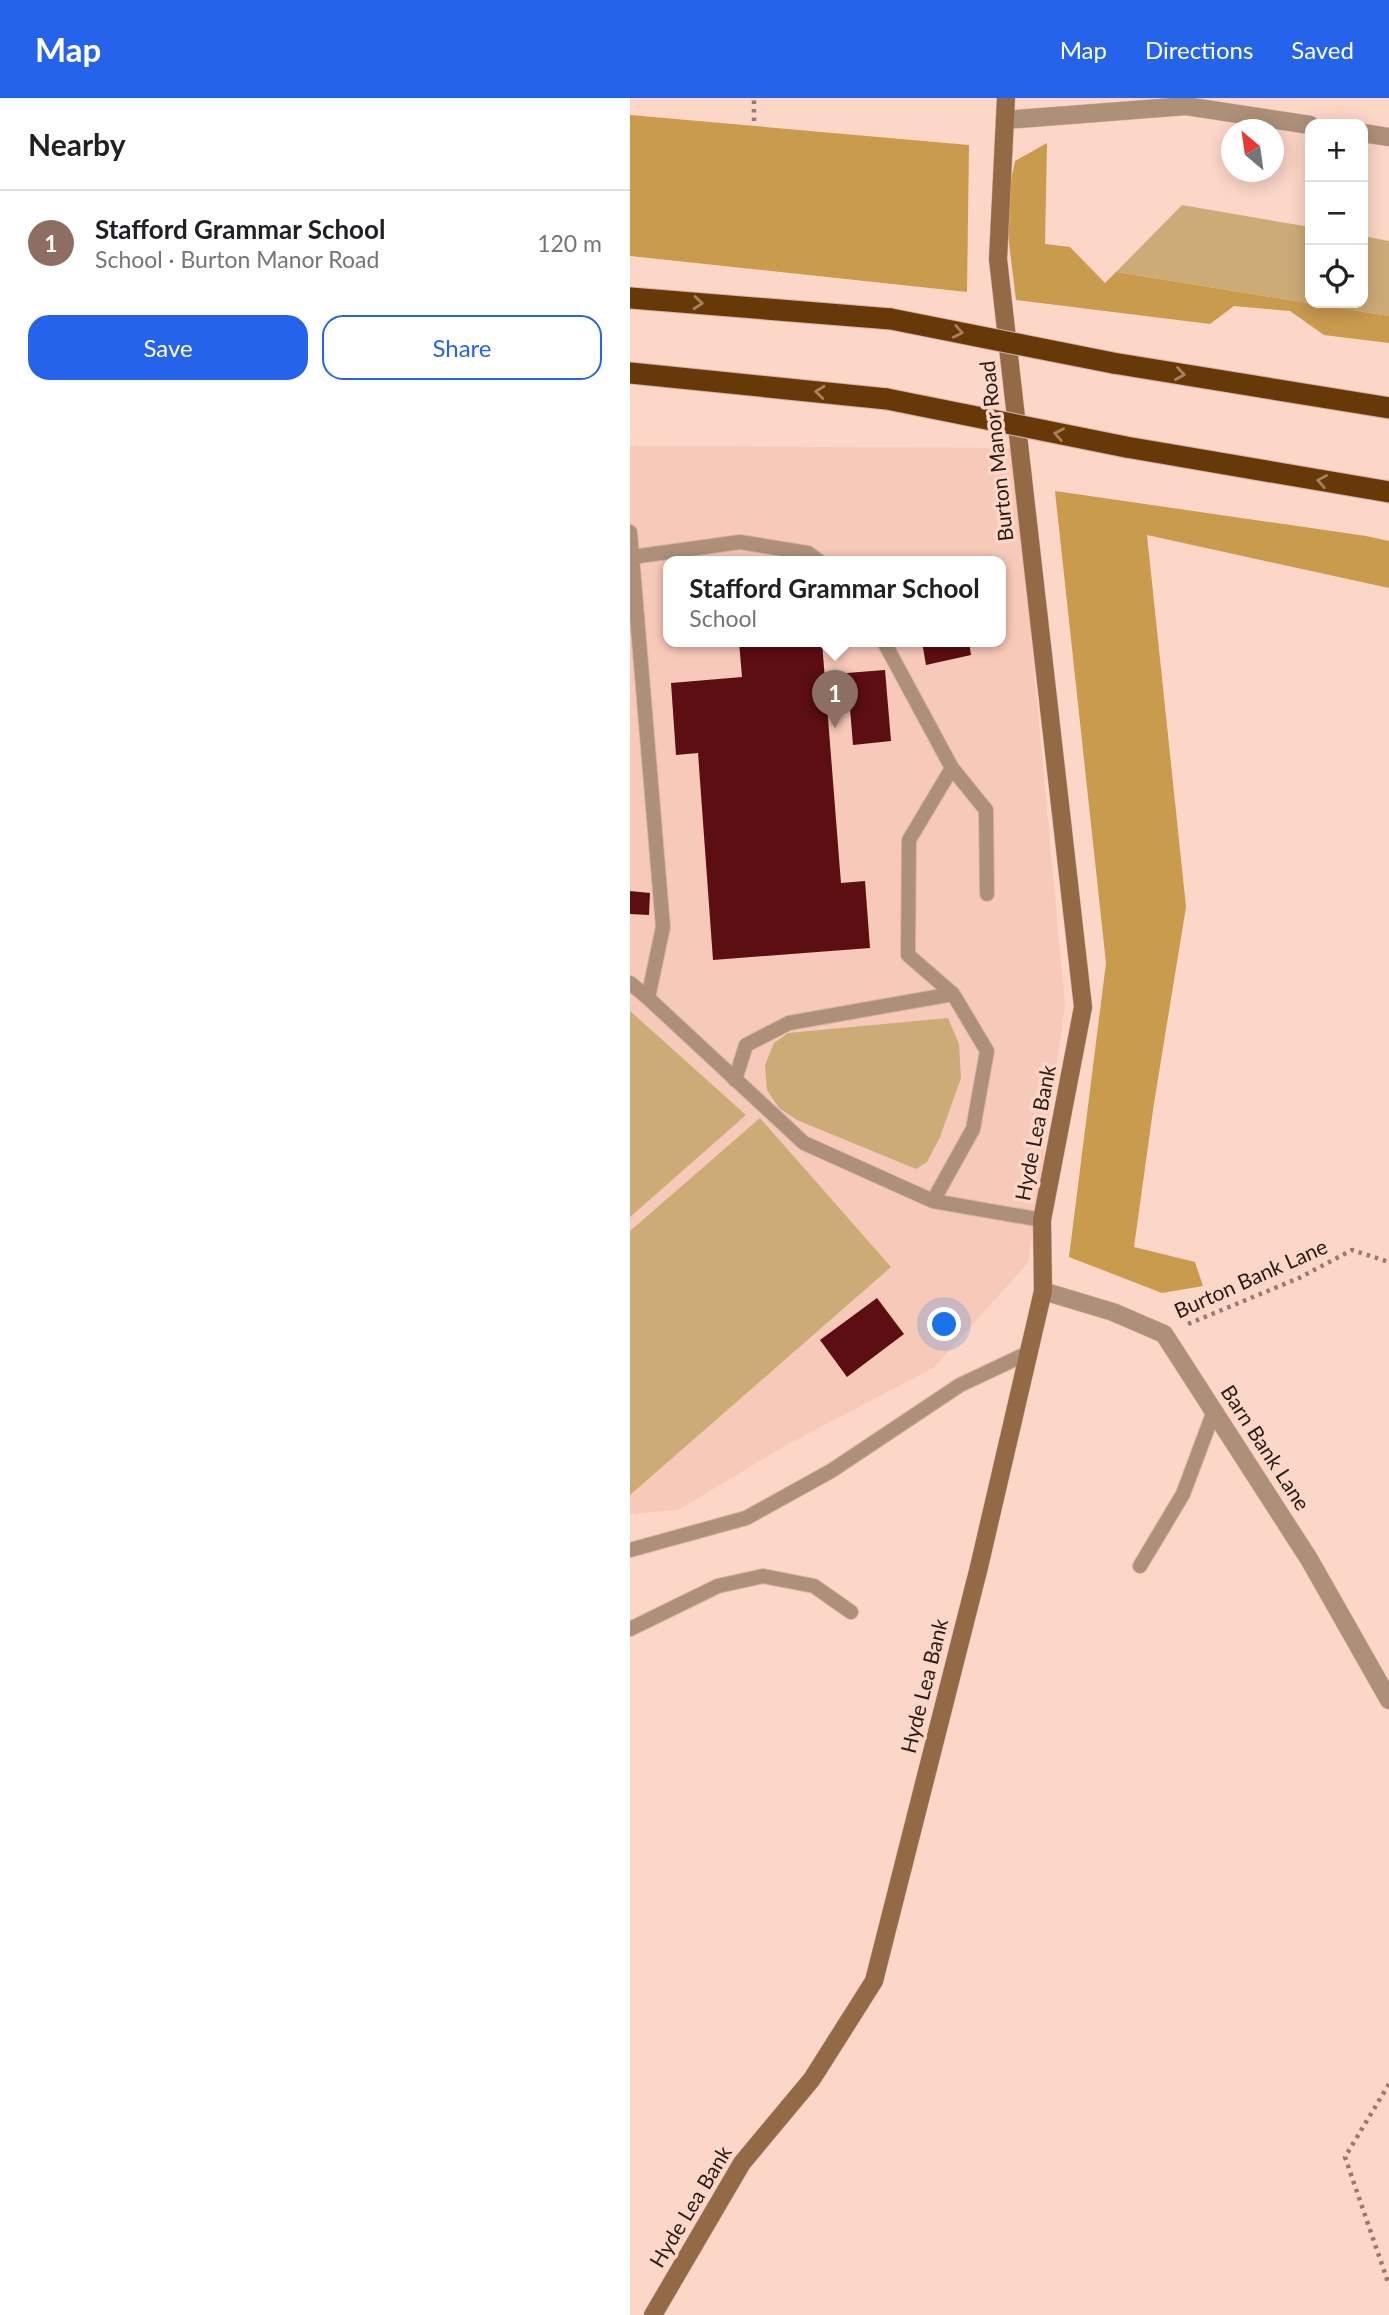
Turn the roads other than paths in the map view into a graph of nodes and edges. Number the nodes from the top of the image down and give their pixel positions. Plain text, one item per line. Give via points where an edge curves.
1 (1006, 98) edge
2 (1004, 120) junction
3 (1305, 124) edge
4 (1368, 134) edge
5 (1389, 137) edge
6 (630, 298) edge
7 (630, 373) edge
8 (1389, 408) edge
9 (1389, 492) edge
10 (630, 532) edge
11 (812, 556) edge
12 (632, 557) junction
13 (887, 647) edge
14 (952, 768) junction
15 (987, 894) dead end
16 (630, 983) edge
17 (953, 995) junction
18 (648, 998) junction
19 (1083, 1007) joint
20 (735, 1080) junction
21 (933, 1201) junction
22 (1042, 1220) junction
23 (1043, 1291) junction
24 (1028, 1353) junction
25 (1214, 1411) junction
26 (630, 1550) edge
27 (1140, 1566) dead end
28 (851, 1612) dead end
29 (630, 1629) edge
30 (1389, 1700) edge
31 (653, 2315) edge

1 - 2 street, Burton Manor Road
2 - 3 street via 1186,106
2 - 19 street, Burton Manor Road via 998,259
4 - 5 street
6 -> 8 highway, bridge via 891,319 1113,363
9 -> 7 highway, bridge via 887,400
10 - 12 lane
11 - 12 lane via 740,542
12 - 18 lane via 663,927
13 - 14 lane
14 - 15 lane via 986,810
14 - 17 lane via 909,840 908,955
16 - 18 lane
17 - 20 lane via 789,1023 746,1045
17 - 21 lane via 987,1051 973,1129
18 - 20 lane
19 - 22 street, Hyde Lea Bank
20 - 21 lane via 804,1143
21 - 22 lane
22 - 23 street, Hyde Lea Bank
23 - 24 street, Hyde Lea Bank
23 - 25 street, Barn Bank Lane via 1113,1312 1164,1334
24 - 26 lane via 960,1385 831,1471 746,1518
24 - 31 street, Hyde Lea Bank via 874,1982 813,2079 742,2163
25 - 27 lane via 1183,1494
25 - 30 street, Barn Bank Lane via 1309,1559
28 - 29 lane via 814,1586 763,1576 718,1586

